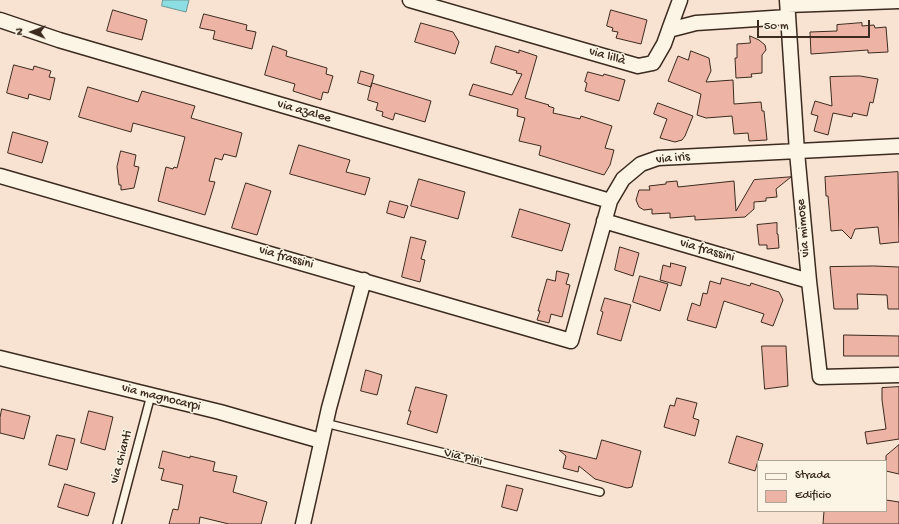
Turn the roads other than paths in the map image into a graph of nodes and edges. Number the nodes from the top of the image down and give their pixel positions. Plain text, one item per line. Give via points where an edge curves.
1 (410, 0) edge
2 (680, 0) edge
3 (899, 2) edge
4 (788, 7) edge
5 (0, 20) edge
6 (669, 30) junction
7 (899, 146) edge
8 (797, 152) junction
9 (0, 176) edge
10 (610, 201) junction
11 (604, 221) junction
12 (364, 280) junction
13 (809, 282) junction
14 (571, 341) joint
15 (0, 358) edge
16 (899, 375) edge
17 (151, 395) junction
18 (325, 424) junction
19 (321, 441) junction
20 (600, 492) dead end
21 (117, 524) edge
22 (303, 524) edge

1 - 6 street, via lillà via 638,66 653,63
2 - 6 street
3 - 4 street
4 - 6 street
4 - 8 street, via mimose
5 - 10 street, via azalee via 66,43
7 - 8 street, via iris
8 - 10 street, via iris via 658,158 641,164 623,179
8 - 13 street, via mimose
9 - 12 street, via frassini
10 - 11 street, via iris
11 - 13 street, via frassini
11 - 14 street, via iris
12 - 14 street, via frassini
12 - 18 street
13 - 16 street, via mimose via 820,377
15 - 17 street, via magnocarpi
17 - 19 street, via magnocarpi
17 - 21 lane, via chianti
18 - 19 street
18 - 20 lane, Via Pini
19 - 22 street

